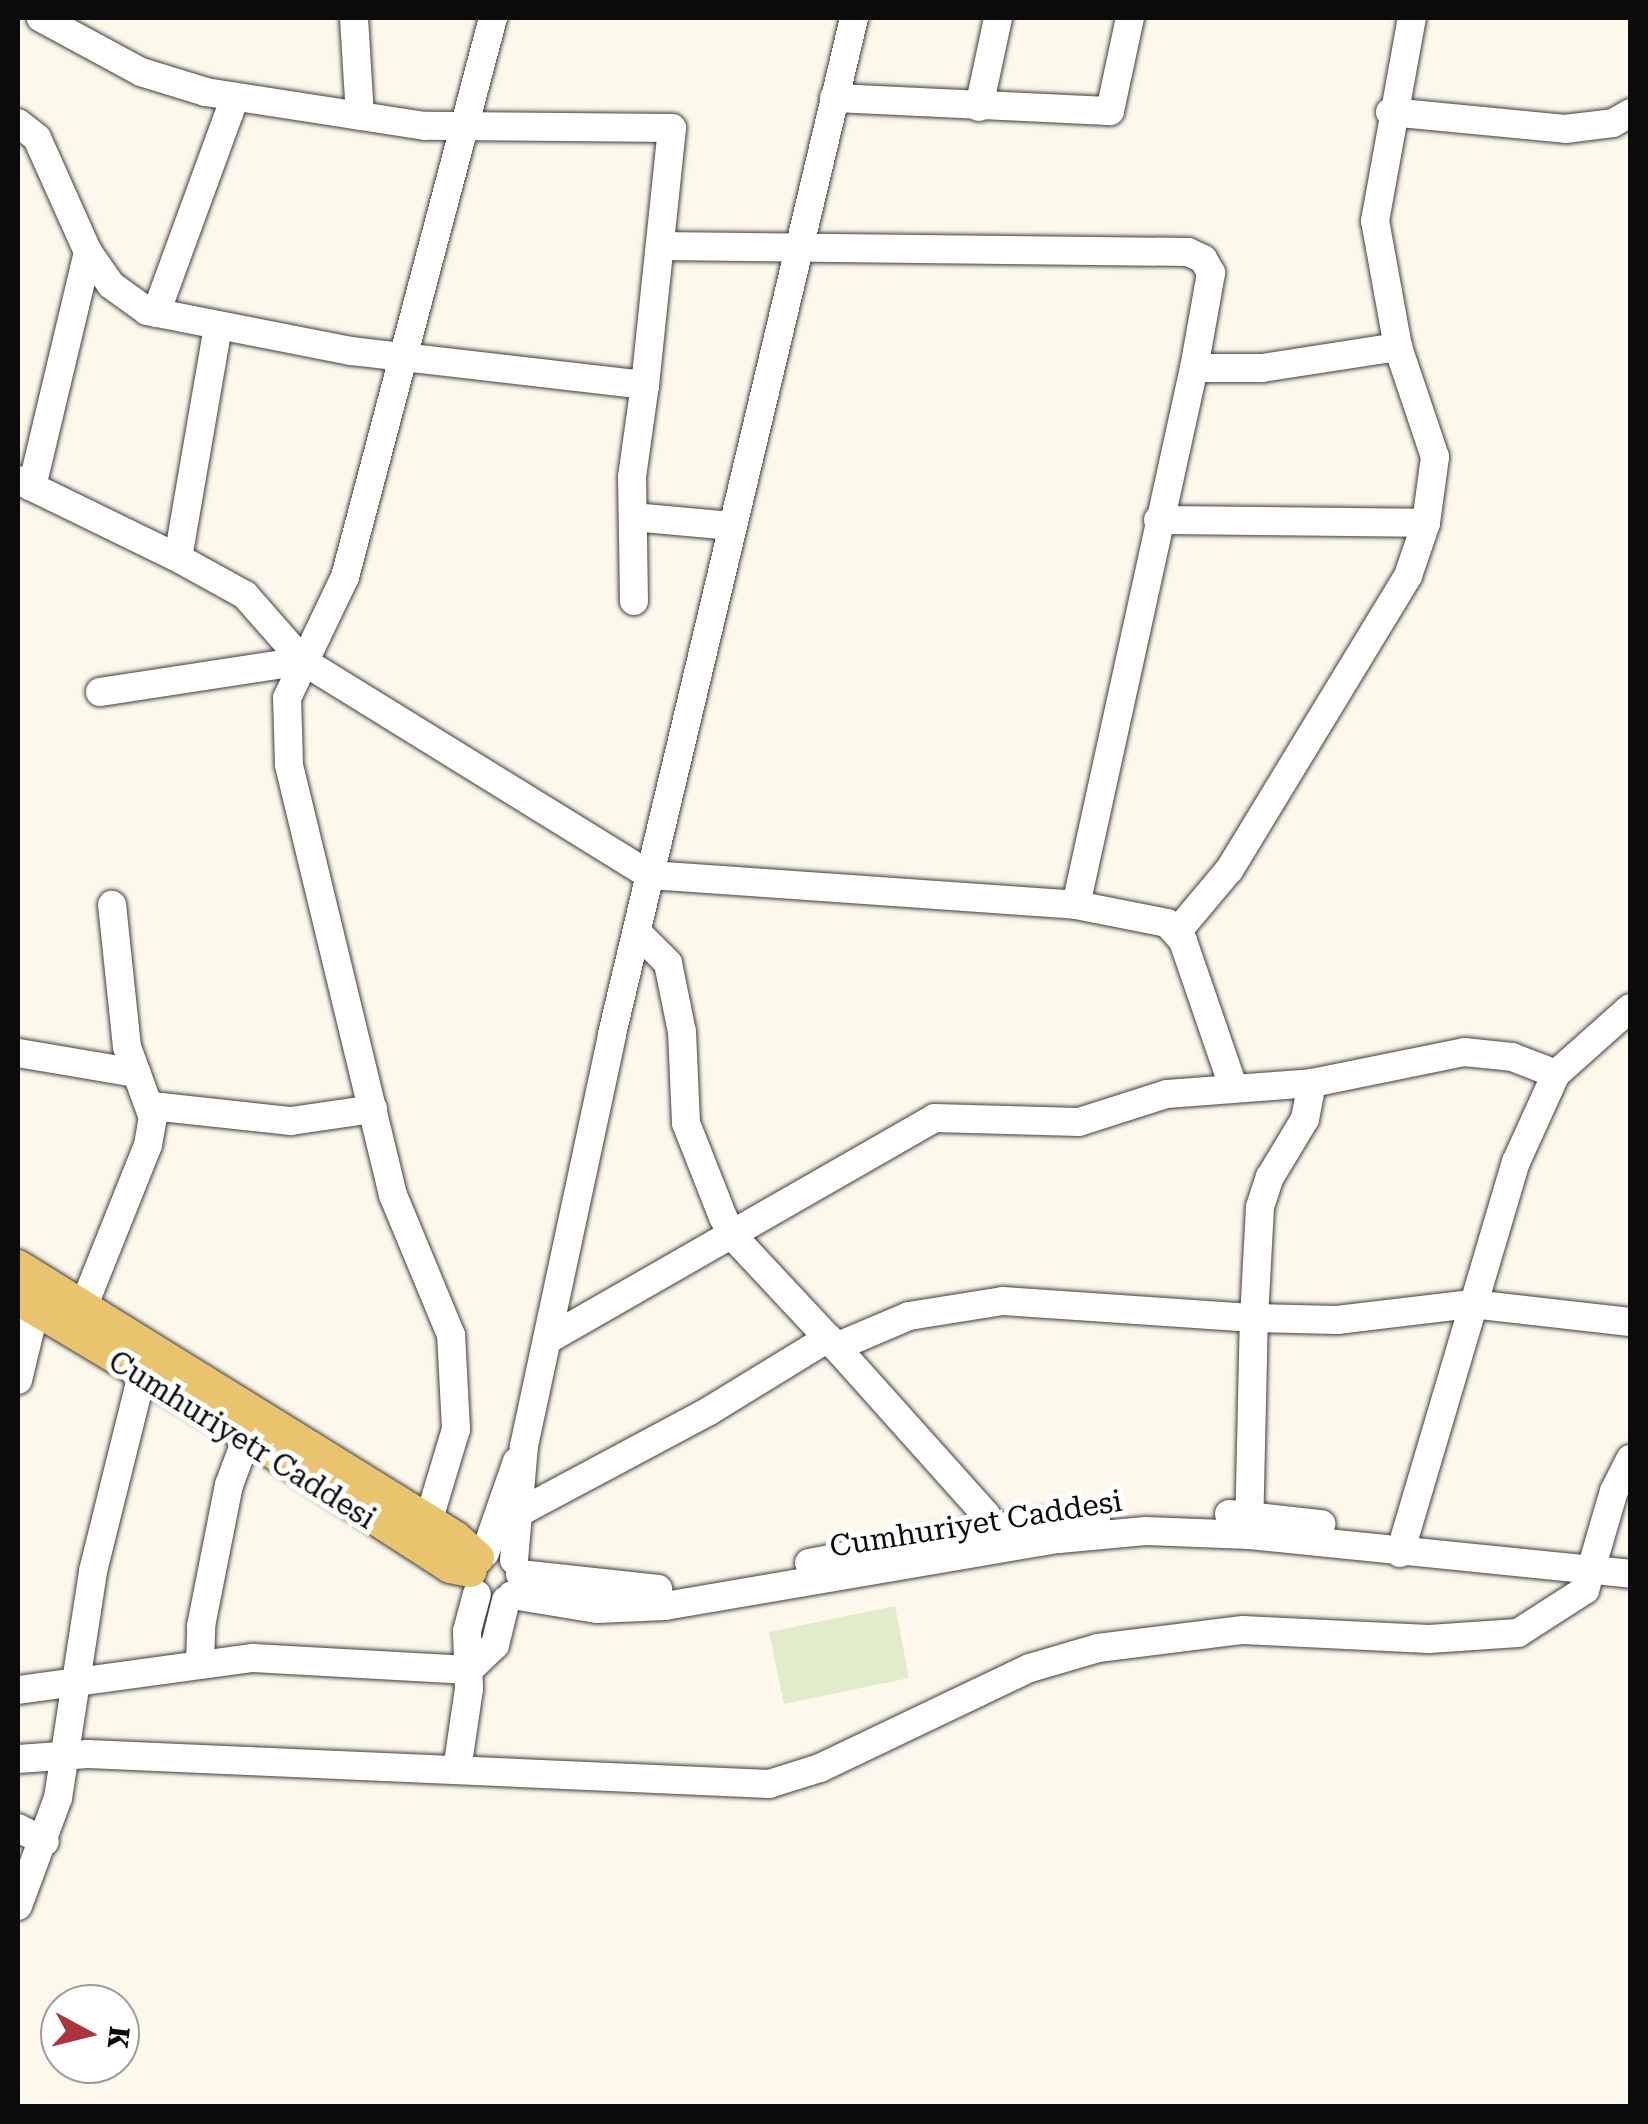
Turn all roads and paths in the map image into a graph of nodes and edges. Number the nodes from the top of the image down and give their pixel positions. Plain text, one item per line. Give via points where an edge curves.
1 (41, 18) edge
2 (354, 18) edge
3 (493, 18) edge
4 (854, 18) edge
5 (998, 18) edge
6 (1130, 18) edge
7 (1412, 18) edge
8 (235, 97) junction
9 (834, 98) junction
10 (979, 106) junction
11 (1390, 112) junction
12 (1630, 113) edge
13 (360, 116) junction
14 (18, 122) edge
15 (466, 126) junction
16 (660, 246) junction
17 (796, 248) junction
18 (88, 252) junction
19 (156, 313) junction
20 (218, 327) junction
21 (1398, 346) junction
22 (398, 357) junction
23 (1194, 368) junction
24 (645, 385) junction
25 (25, 483) edge
26 (632, 517) junction
27 (1158, 520) junction
28 (1426, 523) junction
29 (732, 526) junction
30 (178, 558) junction
31 (634, 601) dead end
32 (303, 660) junction
33 (100, 692) dead end
34 (650, 875) junction
35 (112, 904) dead end
36 (1076, 905) junction
37 (1177, 932) junction
38 (638, 933) junction
39 (1630, 1008) edge
40 (18, 1052) edge
41 (136, 1073) junction
42 (1556, 1074) junction
43 (1312, 1083) junction
44 (1232, 1086) junction
45 (152, 1106) junction
46 (373, 1109) junction
47 (733, 1236) junction
48 (28, 1288) edge
49 (1472, 1304) junction
50 (1254, 1318) junction
51 (78, 1320) junction
52 (1630, 1322) edge
53 (547, 1340) junction
54 (832, 1342) junction
55 (142, 1378) junction
56 (18, 1380) edge
57 (250, 1425) junction
58 (524, 1446) junction
59 (1630, 1459) edge
60 (522, 1511) junction
61 (428, 1522) junction
62 (1249, 1525) junction
63 (996, 1538) junction
64 (1403, 1544) junction
65 (1630, 1556) edge
66 (1594, 1563) junction
67 (1542, 1568) junction
68 (478, 1569) junction
69 (1630, 1574) edge
70 (513, 1582) junction
71 (1536, 1624) junction
72 (200, 1663) junction
73 (469, 1670) junction
74 (72, 1679) junction
75 (18, 1690) edge
76 (65, 1756) junction
77 (18, 1760) edge
78 (458, 1770) junction
79 (18, 1828) edge
80 (45, 1842) junction
81 (18, 1906) edge

1 - 8 street via 141,72
2 - 13 street
3 - 15 street
4 - 9 street
5 - 10 street
6 - 10 street via 1110,111
7 - 11 street
8 - 13 street
8 - 19 street
9 - 10 street
9 - 17 street
11 - 12 street via 1565,129 1614,123
11 - 21 street via 1375,221
13 - 15 street
14 - 18 street via 36,138
15 - 16 street via 672,128
15 - 22 street
16 - 17 street
16 - 24 street
17 - 23 street via 1196,254 1208,265 1211,282
17 - 29 street
18 - 19 street via 112,285
18 - 25 street
19 - 20 street
20 - 22 street
20 - 30 street
21 - 23 street via 1262,368
21 - 28 street via 1436,457
22 - 24 street
22 - 32 street via 344,578
23 - 27 street
24 - 26 street
25 - 30 street
26 - 29 street
26 - 31 street
27 - 28 street
27 - 36 street
28 - 37 street via 1383,624 1220,882
29 - 34 street
30 - 32 street via 245,595
32 - 33 street
32 - 34 street
32 - 46 street via 287,698 288,764
34 - 36 street
34 - 38 street
35 - 41 street via 127,1047
36 - 37 street via 1157,919
37 - 44 street
38 - 47 street via 668,962 682,1032 686,1123
38 - 53 street
39 - 42 street
40 - 41 street
41 - 45 street
42 - 43 street via 1512,1057 1464,1052
42 - 49 street via 1505,1191
43 - 44 street
43 - 50 street via 1305,1119 1260,1207
44 - 47 street via 1156,1096 1079,1122 934,1118
45 - 46 street via 291,1120
45 - 51 street via 148,1145
46 - 61 street via 393,1195 444,1308 456,1364 456,1429
47 - 53 street
47 - 54 street
48 - 51 main road
48 - 56 street
49 - 50 street via 1337,1320
49 - 52 street
49 - 64 street
50 - 54 street via 1003,1301 909,1316
50 - 62 street
51 - 55 main road, Cumhuriyetr Caddesi
51 - 57 main road
53 - 58 street
54 - 60 street
54 - 63 street
55 - 57 main road, Cumhuriyetr Caddesi
55 - 74 street
57 - 61 main road
57 - 68 main road, Cumhuriyetr Caddesi via 397,1535 450,1567
57 - 72 street via 200,1626
58 - 60 street
58 - 68 street
59 - 66 street
60 - 70 street
61 - 68 main road
62 - 63 street, Cumhuriyet Caddesi via 1156,1512
62 - 64 street, Cumhuriyet Caddesi
63 - 70 street, Cumhuriyet Caddesi via 680,1587
64 - 66 street, Cumhuriyet Caddesi
64 - 67 street, Cumhuriyet Caddesi
65 - 66 street, Cumhuriyet Caddesi
66 - 67 street, Cumhuriyet Caddesi
66 - 69 street, Cumhuriyet Caddesi
66 - 71 street via 1580,1597
67 - 71 street
68 - 70 street
68 - 70 street
68 - 73 street via 467,1632
70 - 73 street via 495,1645
71 - 78 street via 1506,1636 1242,1630 1098,1648 1030,1668 820,1768 769,1784
72 - 73 street via 283,1658
72 - 74 street
73 - 78 street
74 - 75 street
74 - 76 street
76 - 77 street
76 - 78 street
76 - 80 street
79 - 80 street
80 - 81 street

